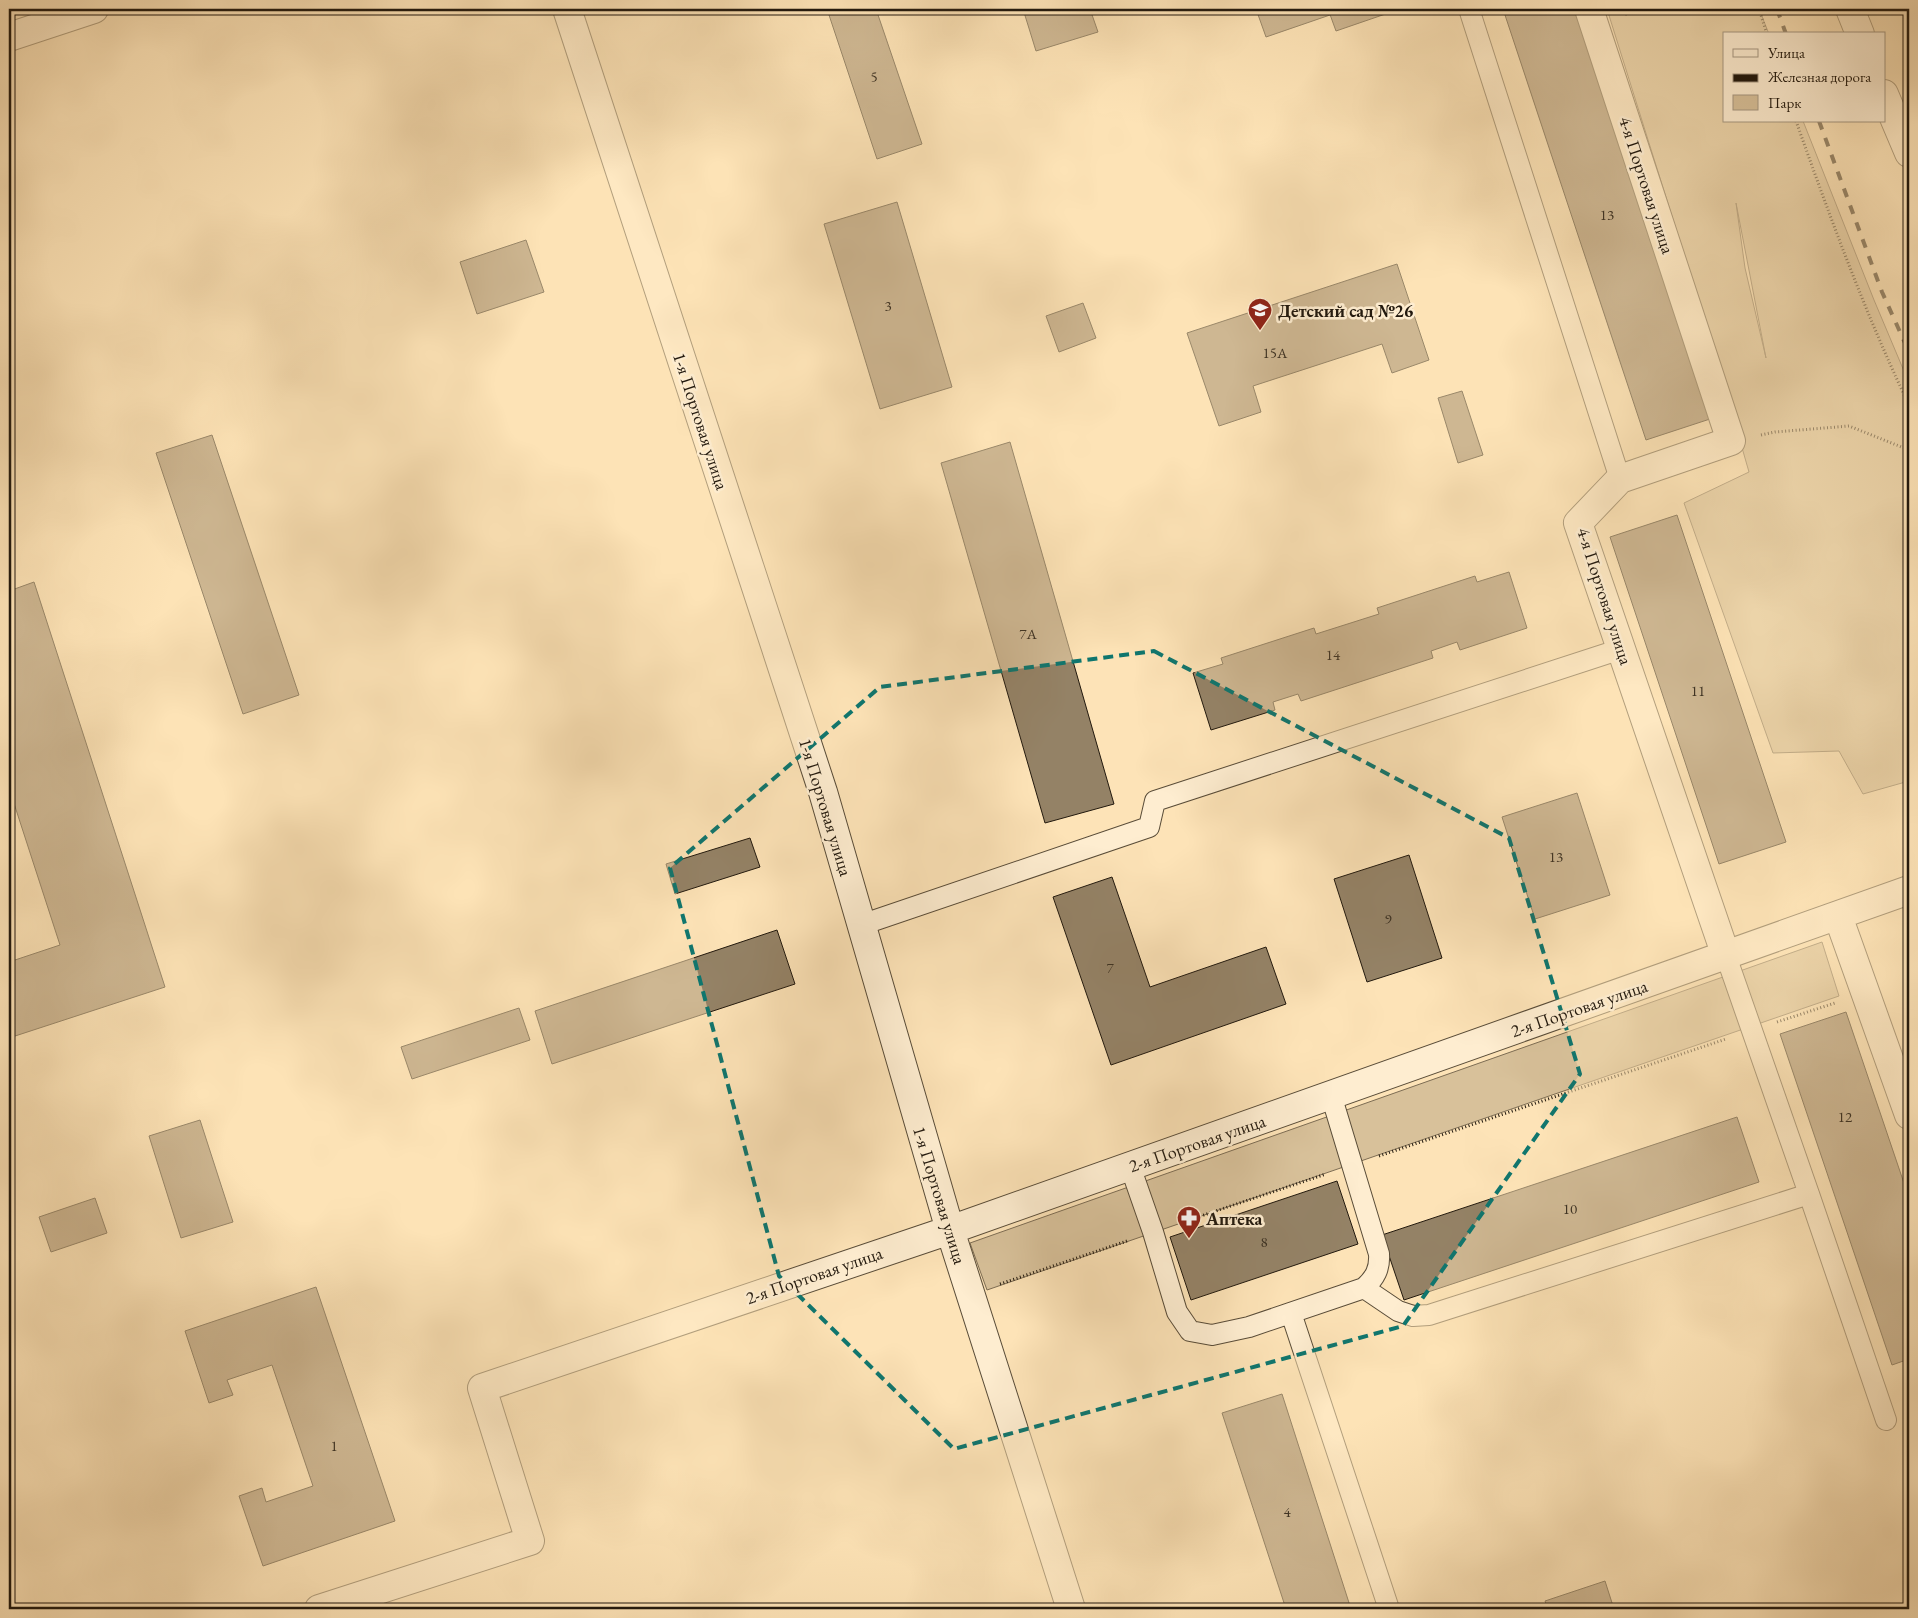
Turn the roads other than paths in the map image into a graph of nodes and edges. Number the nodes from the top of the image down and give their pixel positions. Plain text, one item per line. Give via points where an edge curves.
1 (94, 9) edge
2 (567, 9) edge
3 (1470, 9) edge
4 (1589, 9) edge
5 (1850, 9) edge
6 (1859, 32) edge
7 (9, 37) edge
8 (1886, 99) edge
9 (1909, 153) edge
10 (1620, 479) junction
11 (1621, 649) junction
12 (1909, 890) edge
13 (1838, 916) junction
14 (861, 924) junction
15 (1726, 956) junction
16 (1331, 1095) junction
17 (1909, 1115) edge
18 (1130, 1166) junction
19 (1809, 1194) junction
20 (950, 1230) junction
21 (1364, 1288) junction
22 (1291, 1313) junction
23 (1886, 1420) dead end
24 (320, 1609) edge
25 (1071, 1609) edge
26 (1389, 1609) edge

1 - 7 street
2 - 14 street, 1-я Портовая улица via 820,783
3 - 10 lane
4 - 10 street, 4-я Портовая улица via 1731,441
5 - 6 street
8 - 9 street
10 - 11 street, 4-я Портовая улица via 1578,523
11 - 14 lane via 1155,801 1149,827
11 - 15 street, 4-я Портовая улица
12 - 13 street, 2-я Портовая улица
13 - 15 street, 2-я Портовая улица
13 - 17 street
14 - 20 street, 1-я Портовая улица
15 - 16 street, 2-я Портовая улица
15 - 19 lane
16 - 18 street, 2-я Портовая улица
16 - 21 lane via 1379,1254 1377,1274
18 - 20 street, 2-я Портовая улица
18 - 22 lane via 1154,1232 1177,1312 1190,1331 1212,1335
19 - 21 lane via 1429,1315 1413,1316 1398,1311
19 - 23 lane
20 - 24 street, 2-я Портовая улица via 482,1388 530,1541
20 - 25 street, 1-я Портовая улица
21 - 22 lane
22 - 26 lane

